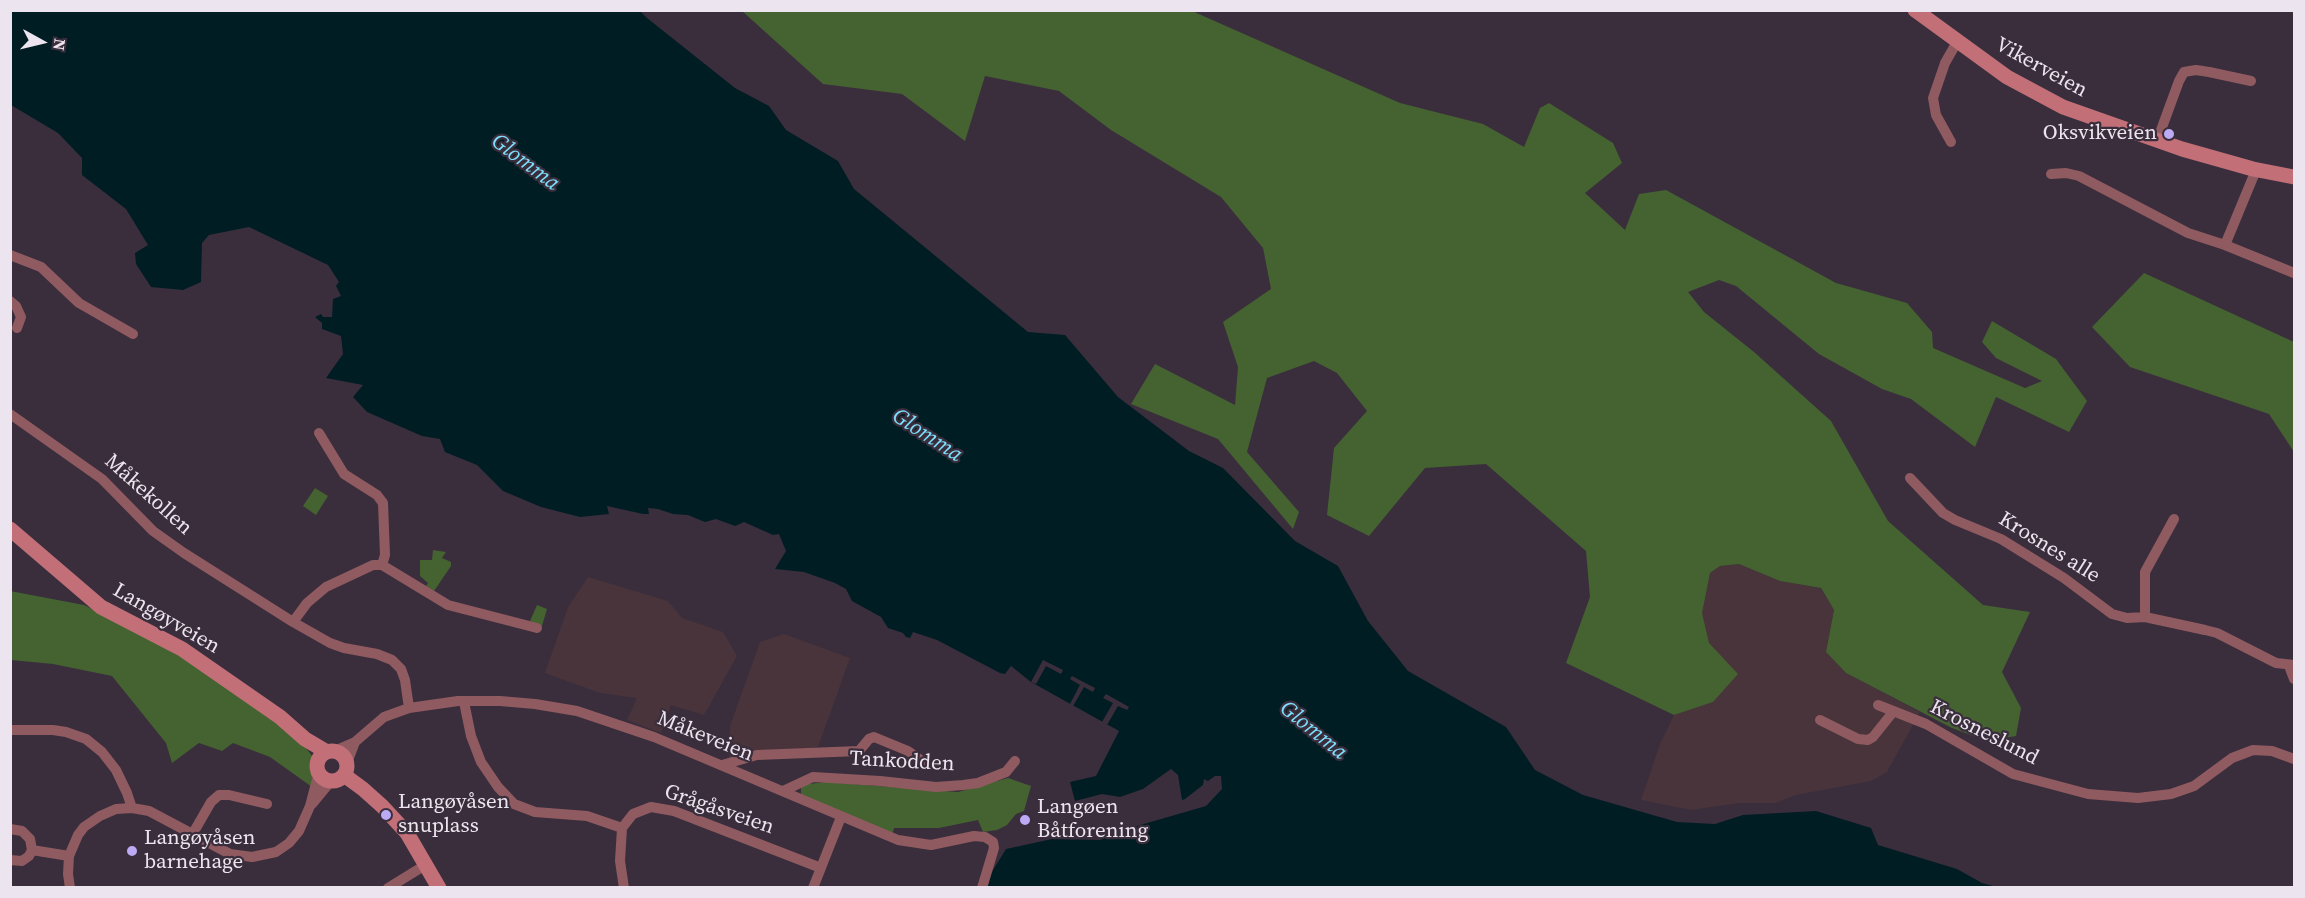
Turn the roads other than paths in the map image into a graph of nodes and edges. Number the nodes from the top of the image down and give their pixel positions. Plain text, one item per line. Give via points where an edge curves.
1 (1915, 10) edge
2 (1957, 42) junction
3 (2251, 81) dead end
4 (2157, 141) junction
5 (1951, 142) dead end
6 (2256, 170) junction
7 (2051, 174) dead end
8 (2295, 177) edge
9 (2225, 245) junction
10 (10, 255) edge
11 (2295, 273) edge
12 (10, 301) edge
13 (17, 328) dead end
14 (134, 334) dead end
15 (10, 414) edge
16 (320, 433) dead end
17 (1910, 478) dead end
18 (2174, 519) dead end
19 (10, 529) edge
20 (382, 565) junction
21 (2145, 617) junction
22 (292, 622) junction
23 (537, 628) dead end
24 (2292, 665) edge
25 (2295, 679) edge
26 (464, 702) junction
27 (1878, 705) dead end
28 (409, 708) junction
29 (1893, 712) junction
30 (1820, 720) dead end
31 (10, 730) edge
32 (355, 742) junction
33 (2295, 759) edge
34 (922, 761) dead end
35 (1015, 761) dead end
36 (722, 765) junction
37 (331, 766) junction
38 (783, 791) junction
39 (267, 804) dead end
40 (132, 808) junction
41 (841, 817) junction
42 (622, 828) junction
43 (10, 829) edge
44 (192, 835) junction
45 (32, 850) junction
46 (69, 856) junction
47 (10, 860) edge
48 (427, 864) junction
49 (821, 868) junction
50 (70, 888) edge
51 (388, 888) edge
52 (439, 888) edge
53 (624, 888) edge
54 (813, 888) edge
55 (982, 888) edge

1 - 2 main road, Vikerveien
2 - 4 main road, Vikerveien via 2007,77 2054,103
2 - 5 street via 1933,98 1936,115
3 - 4 street via 2196,70 2184,72
4 - 6 main road, Vikerveien
6 - 8 main road, Vikerveien
6 - 9 street
7 - 9 street via 2079,176 2188,234
9 - 11 street
10 - 14 street via 41,267 79,303
12 - 13 street via 21,317
15 - 22 street, Måkekollen via 102,478 153,531
16 - 20 street via 344,474 377,495 383,504
17 - 21 street, Krosnes alle via 1943,513 2001,538 2112,614
18 - 21 street via 2145,572
19 - 37 main road, Langøyveien via 101,607 190,655 280,717
20 - 22 street via 373,565 326,587
20 - 23 street via 448,605
21 - 24 street, Krosnes alle via 2217,633 2265,658
22 - 28 street, Måkekollen via 344,648 392,660 405,680
24 - 25 street, Krosnes alle
26 - 28 street, Måkeveien
26 - 36 street, Måkeveien via 536,704 577,711
26 - 42 street via 481,762 514,804 535,812 587,816
27 - 29 street, Krosneslund
28 - 32 street, Måkeveien via 384,717
29 - 30 street via 1868,740
29 - 33 street, Krosneslund via 1926,724 2013,774 2088,794 2138,798 2171,794 2194,786 2232,758 2253,750 2272,751
31 - 40 street via 53,730 86,740 116,770
32 - 37 street, Måkeveien
32 - 37 street, Måkeveien
34 - 36 street via 874,737 859,751 757,755
35 - 38 street, Tankodden via 1006,772 963,785 936,787 813,777
36 - 38 street, Måkeveien
37 - 44 street via 295,837 284,848 252,857 234,855
37 - 48 main road, Langøyveien via 396,820
38 - 41 street, Måkeveien
39 - 44 street via 219,795
40 - 44 street via 158,814
40 - 46 street via 116,809 93,820 78,835
41 - 49 street
41 - 55 street, Måkeveien via 914,843 931,845 985,837 993,842 994,849
42 - 49 street, Grågåsveien via 637,811 664,808
42 - 53 street via 620,861
43 - 45 street via 22,831 30,839
45 - 46 street
45 - 47 street via 22,861
46 - 50 street
48 - 51 street
48 - 52 main road, Langøyveien
49 - 54 street

